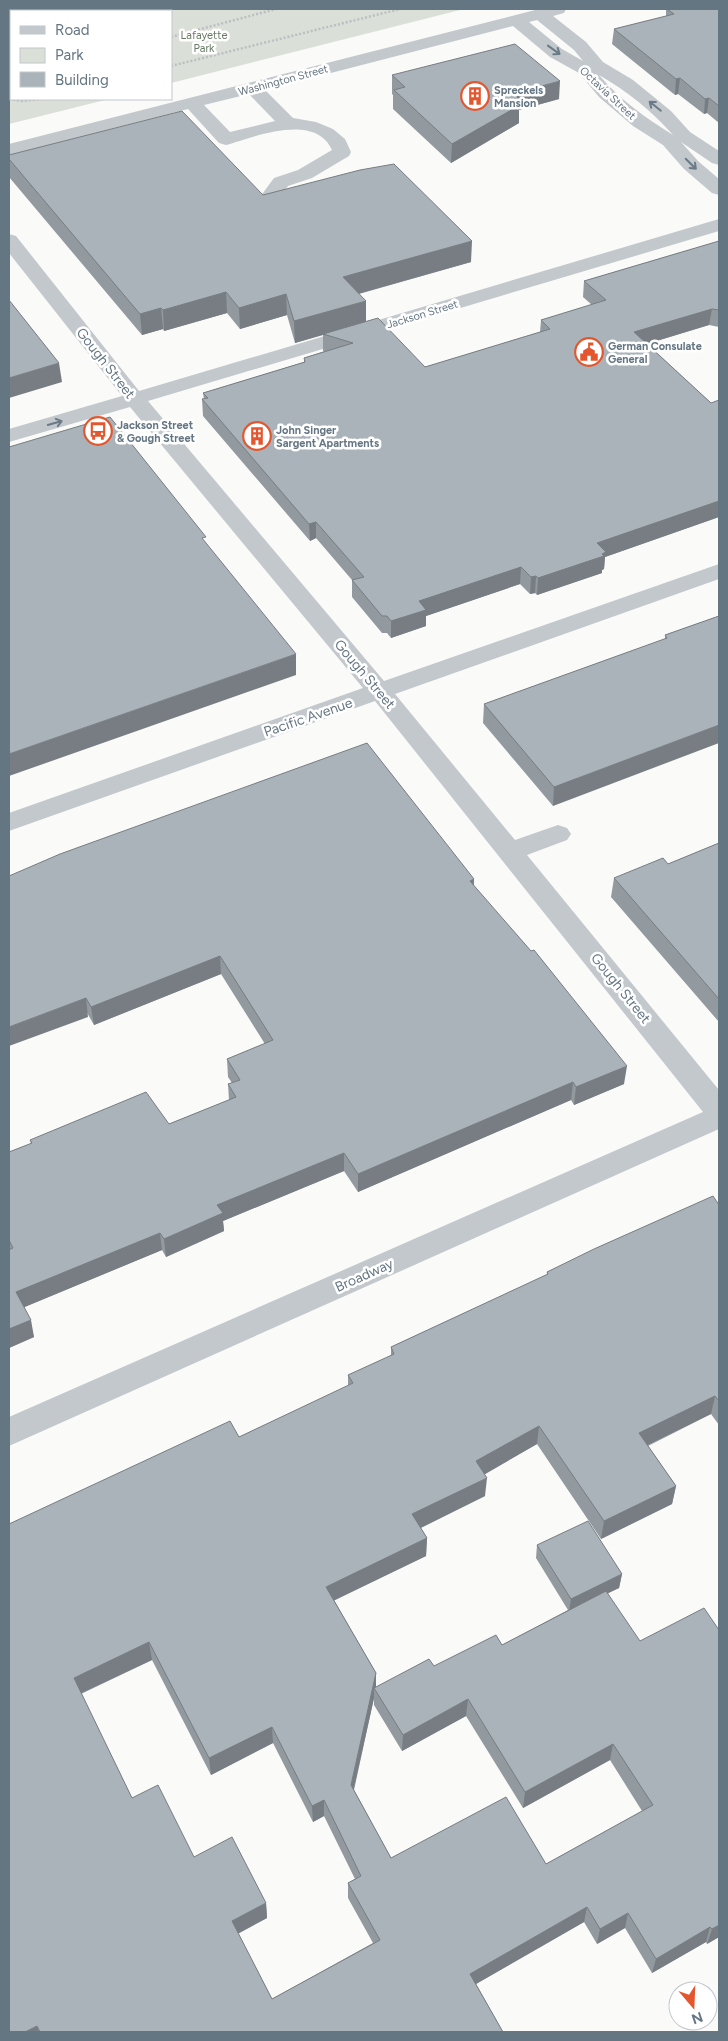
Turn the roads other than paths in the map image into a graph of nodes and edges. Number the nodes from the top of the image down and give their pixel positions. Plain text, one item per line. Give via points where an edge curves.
1 (558, 9) edge
2 (540, 14) junction
3 (516, 20) junction
4 (591, 68) junction
5 (254, 87) junction
6 (192, 103) junction
7 (287, 123) junction
8 (677, 138) junction
9 (9, 150) edge
10 (342, 152) junction
11 (719, 159) edge
12 (347, 170) dead end
13 (719, 189) edge
14 (267, 201) edge
15 (719, 225) edge
16 (9, 240) edge
17 (135, 399) junction
18 (9, 436) edge
19 (719, 572) edge
20 (380, 692) junction
21 (9, 822) edge
22 (558, 834) dead end
23 (510, 852) junction
24 (719, 1111) edge
25 (719, 1117) edge
26 (9, 1432) edge

1 - 2 street, Washington Street
2 - 3 street, Washington Street
2 - 4 street, Octavia Street via 580,46
3 -> 4 street, Octavia Street via 556,53
3 - 5 street, Washington Street
4 - 8 street, Octavia Street via 612,99 639,122
5 - 6 street, Washington Street
5 - 7 street
6 - 7 street via 226,139
6 - 9 street, Washington Street
7 - 10 street via 310,126 327,133
8 - 11 street, Octavia Street
8 -> 13 street, Octavia Street via 691,165
10 - 12 street
10 - 14 street via 305,174 281,182
15 - 17 street, Jackson Street
16 - 17 street, Gough Street
18 -> 17 street, Jackson Street
17 - 20 street, Gough Street
19 - 20 street, Pacific Avenue
20 - 21 street, Pacific Avenue
20 - 23 street, Gough Street
22 - 23 street
23 - 24 street, Gough Street
25 - 26 street, Broadway

